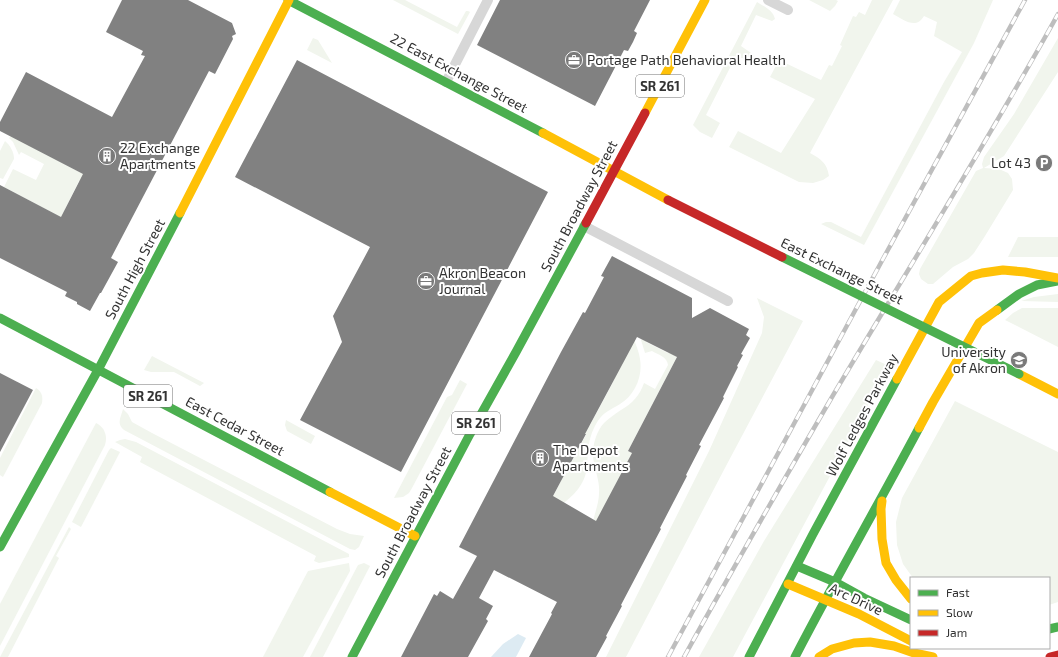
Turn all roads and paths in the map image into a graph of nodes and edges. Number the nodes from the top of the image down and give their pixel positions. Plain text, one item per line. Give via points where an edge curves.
1 (289, 0) edge
2 (488, 0) edge
3 (705, 0) edge
4 (768, 0) edge
5 (788, 10) dead end
6 (446, 82) junction
7 (614, 171) junction
8 (584, 226) junction
9 (1058, 278) edge
10 (1058, 281) edge
11 (728, 301) dead end
12 (0, 318) edge
13 (98, 370) junction
14 (1058, 394) edge
15 (882, 498) junction
16 (415, 536) junction
17 (0, 547) edge
18 (797, 566) junction
19 (835, 582) junction
20 (788, 584) junction
21 (910, 598) edge
22 (825, 599) junction
23 (910, 620) edge
24 (910, 640) edge
25 (925, 649) edge
26 (1058, 655) edge
27 (352, 657) edge
28 (749, 657) edge
29 (795, 657) edge
30 (819, 657) edge
31 (934, 657) edge
32 (941, 657) edge
33 (1050, 657) edge

1 - 6 main road, 22 East Exchange Street
1 - 13 main road, South High Street
2 - 6 lane
3 - 7 main road, South Broadway Street / SR 261
4 - 5 lane
6 - 7 main road, 22 East Exchange Street
7 - 8 main road, South Broadway Street / SR 261
7 - 14 main road, East Exchange Street, bridge
8 - 11 lane
8 - 16 main road, South Broadway Street / SR 261
9 - 18 main road, Wolf Ledges Parkway via 1023,271 995,270 971,276 938,302
10 - 15 main road via 1037,285 1019,294 979,323
12 - 13 main road, East Cedar Street / SR 261
13 - 16 main road, East Cedar Street / SR 261
13 - 17 main road, South High Street
15 - 19 main road
15 - 21 main road via 882,539 886,563
16 - 27 main road, South Broadway Street
18 - 19 main road, Arc Drive
18 - 20 main road, Wolf Ledges Parkway
19 - 22 main road
19 - 23 main road, Arc Drive
20 - 22 main road, Arc Drive
20 - 28 main road, Wolf Ledges Parkway
22 - 24 main road, Arc Drive
22 - 29 main road
25 - 32 main road
26 - 33 main road
30 - 31 main road via 832,649 870,642

